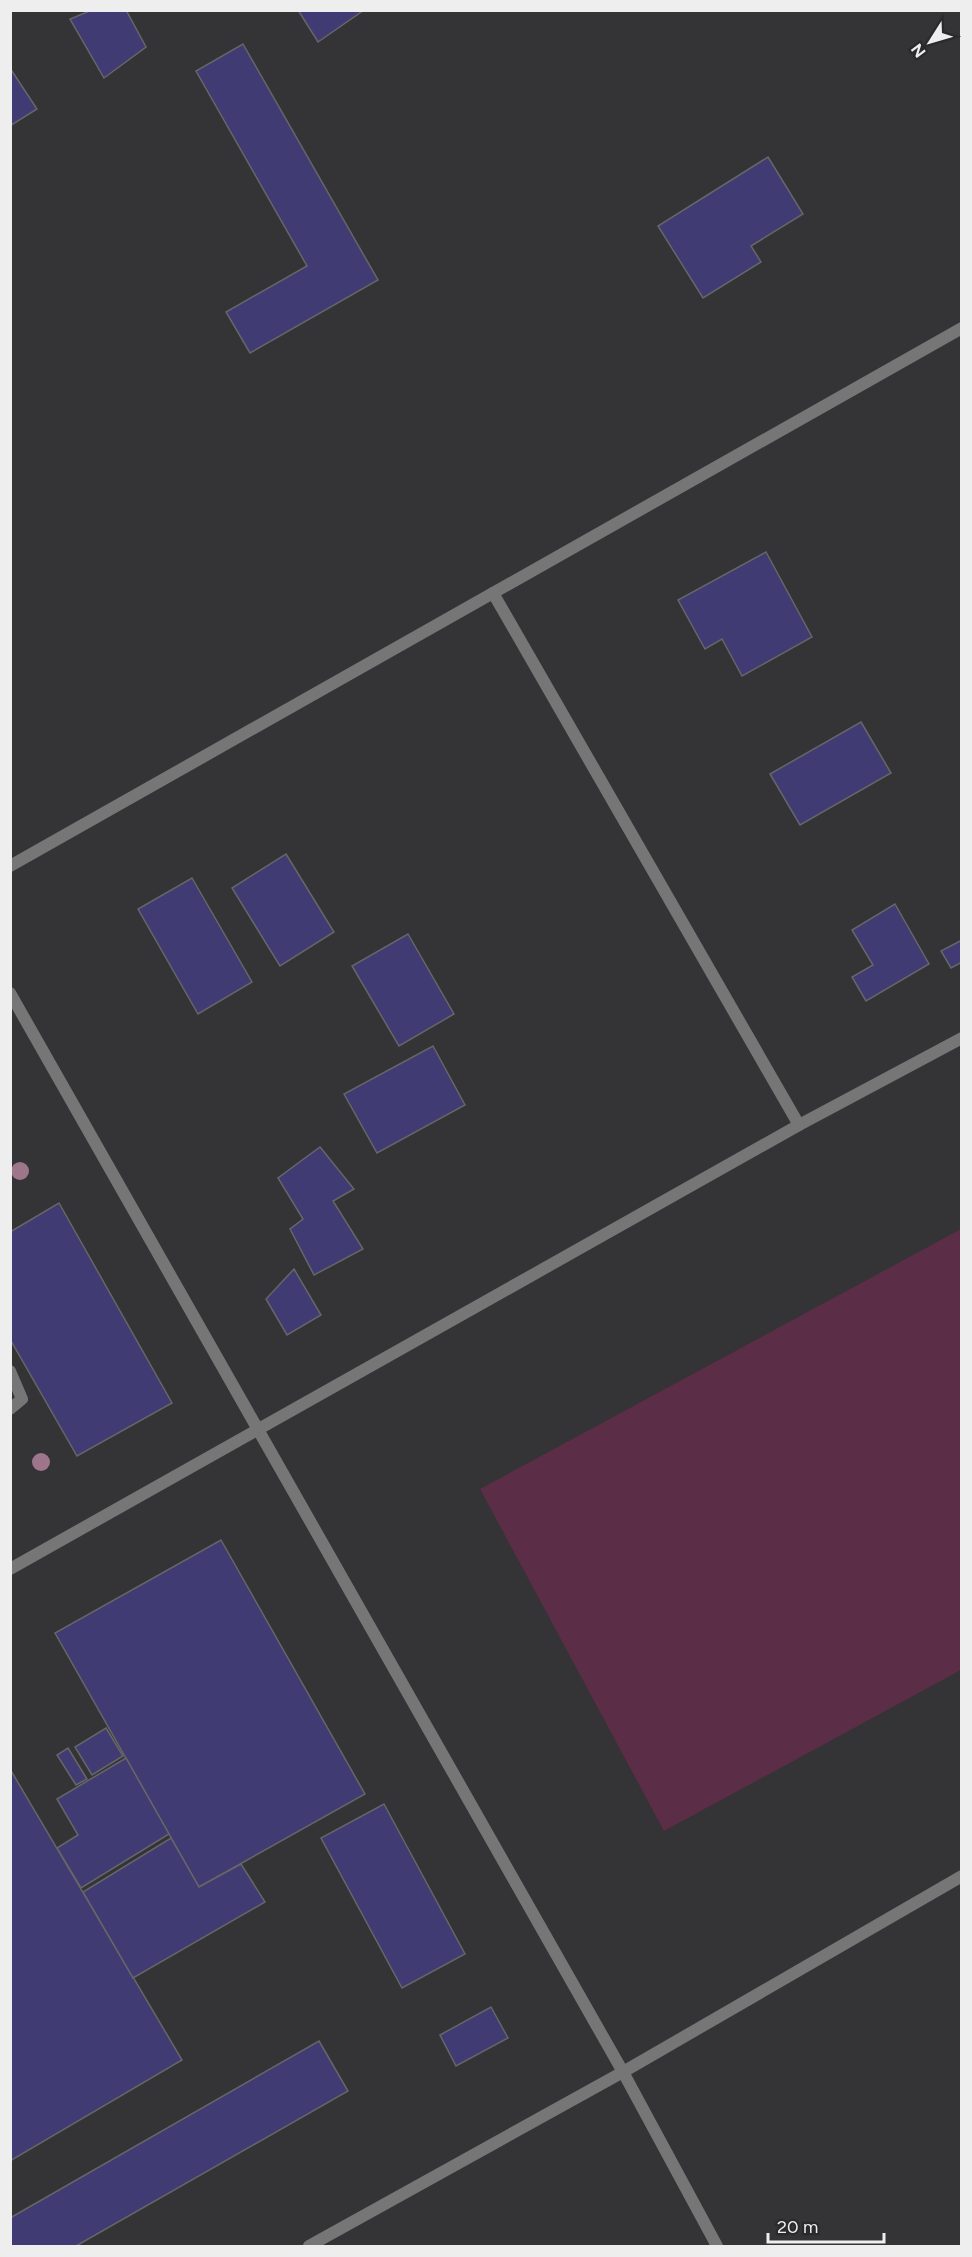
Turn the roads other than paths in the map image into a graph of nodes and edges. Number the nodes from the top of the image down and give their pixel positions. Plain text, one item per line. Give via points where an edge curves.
1 (962, 328) edge
2 (493, 593) junction
3 (10, 866) edge
4 (10, 993) edge
5 (962, 1038) edge
6 (799, 1125) junction
7 (10, 1371) edge
8 (10, 1409) edge
9 (259, 1431) junction
10 (10, 1569) edge
11 (962, 1876) edge
12 (623, 2072) junction
13 (309, 2247) edge
14 (717, 2247) edge

1 - 2 street
2 - 3 street
2 - 6 street
4 - 9 street
5 - 6 street
6 - 9 street
7 - 8 street via 22,1399
9 - 10 street
9 - 12 street
11 - 12 street
12 - 13 street
12 - 14 street

